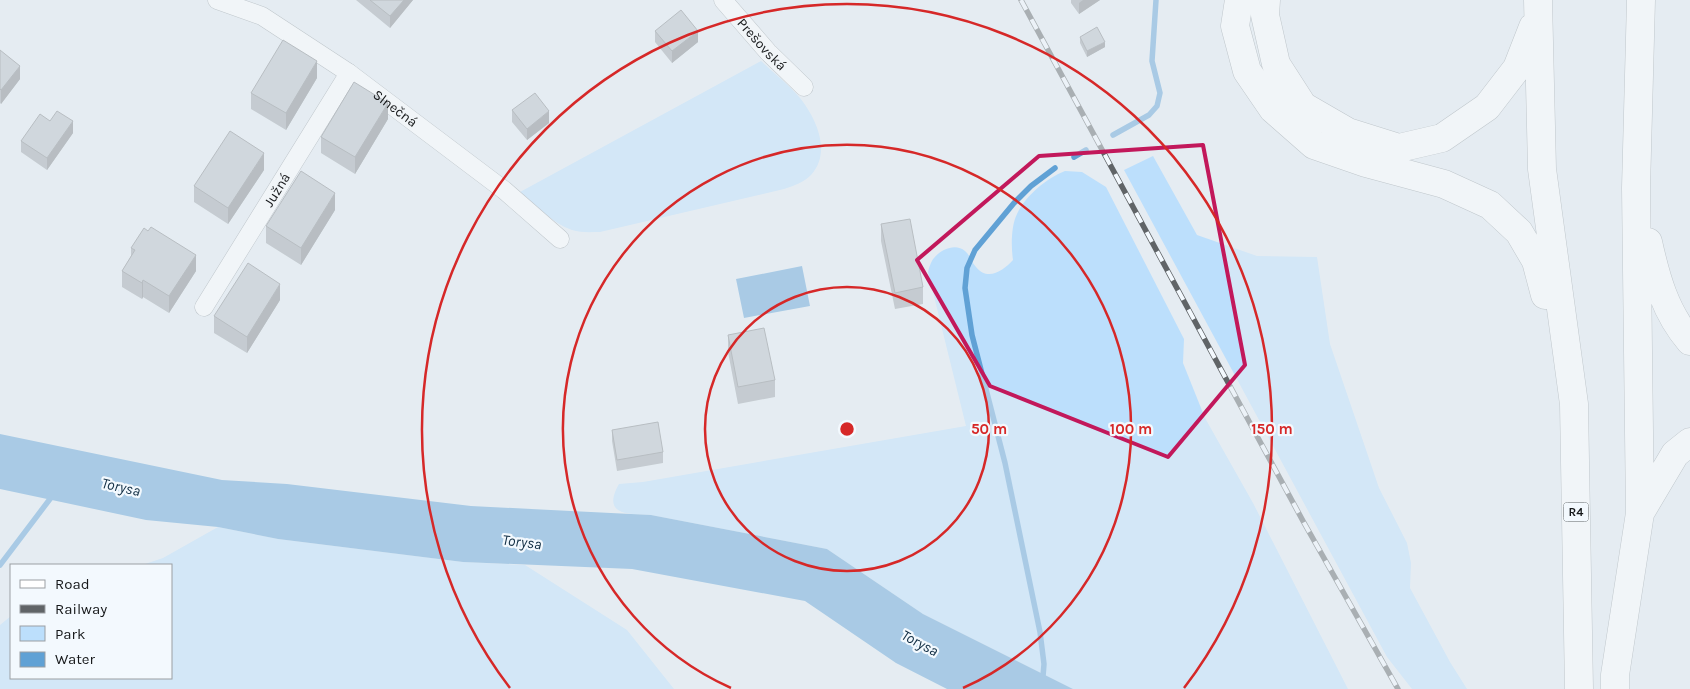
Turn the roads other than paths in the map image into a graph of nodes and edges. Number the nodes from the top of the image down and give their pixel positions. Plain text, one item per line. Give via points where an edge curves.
1 (217, 0) edge
2 (723, 0) edge
3 (1239, 0) edge
4 (1266, 0) edge
5 (1641, 0) edge
6 (1538, 2) edge
7 (349, 72) junction
8 (804, 87) dead end
9 (1636, 188) junction
10 (560, 239) dead end
11 (204, 307) dead end
12 (1690, 341) edge
13 (1574, 404) junction
14 (1690, 442) edge
15 (1640, 512) junction
16 (1615, 682) edge
17 (1579, 689) edge

1 - 7 street, Slnečná via 262,16
2 - 8 street, Prešovská
3 - 13 highway via 1235,26 1247,71 1273,109 1314,145 1444,184 1490,205 1519,232 1536,261
4 - 6 highway via 1265,15 1276,64 1304,106 1348,132 1399,148 1442,138 1487,107 1517,68
5 - 9 highway
6 - 13 highway via 1542,169
7 - 10 street, Slnečná via 504,190
7 - 11 street, Južná
9 - 12 highway via 1656,278 1666,306 1678,328
9 - 15 highway
13 - 17 highway, R4
14 - 15 highway via 1675,454
15 - 16 highway

